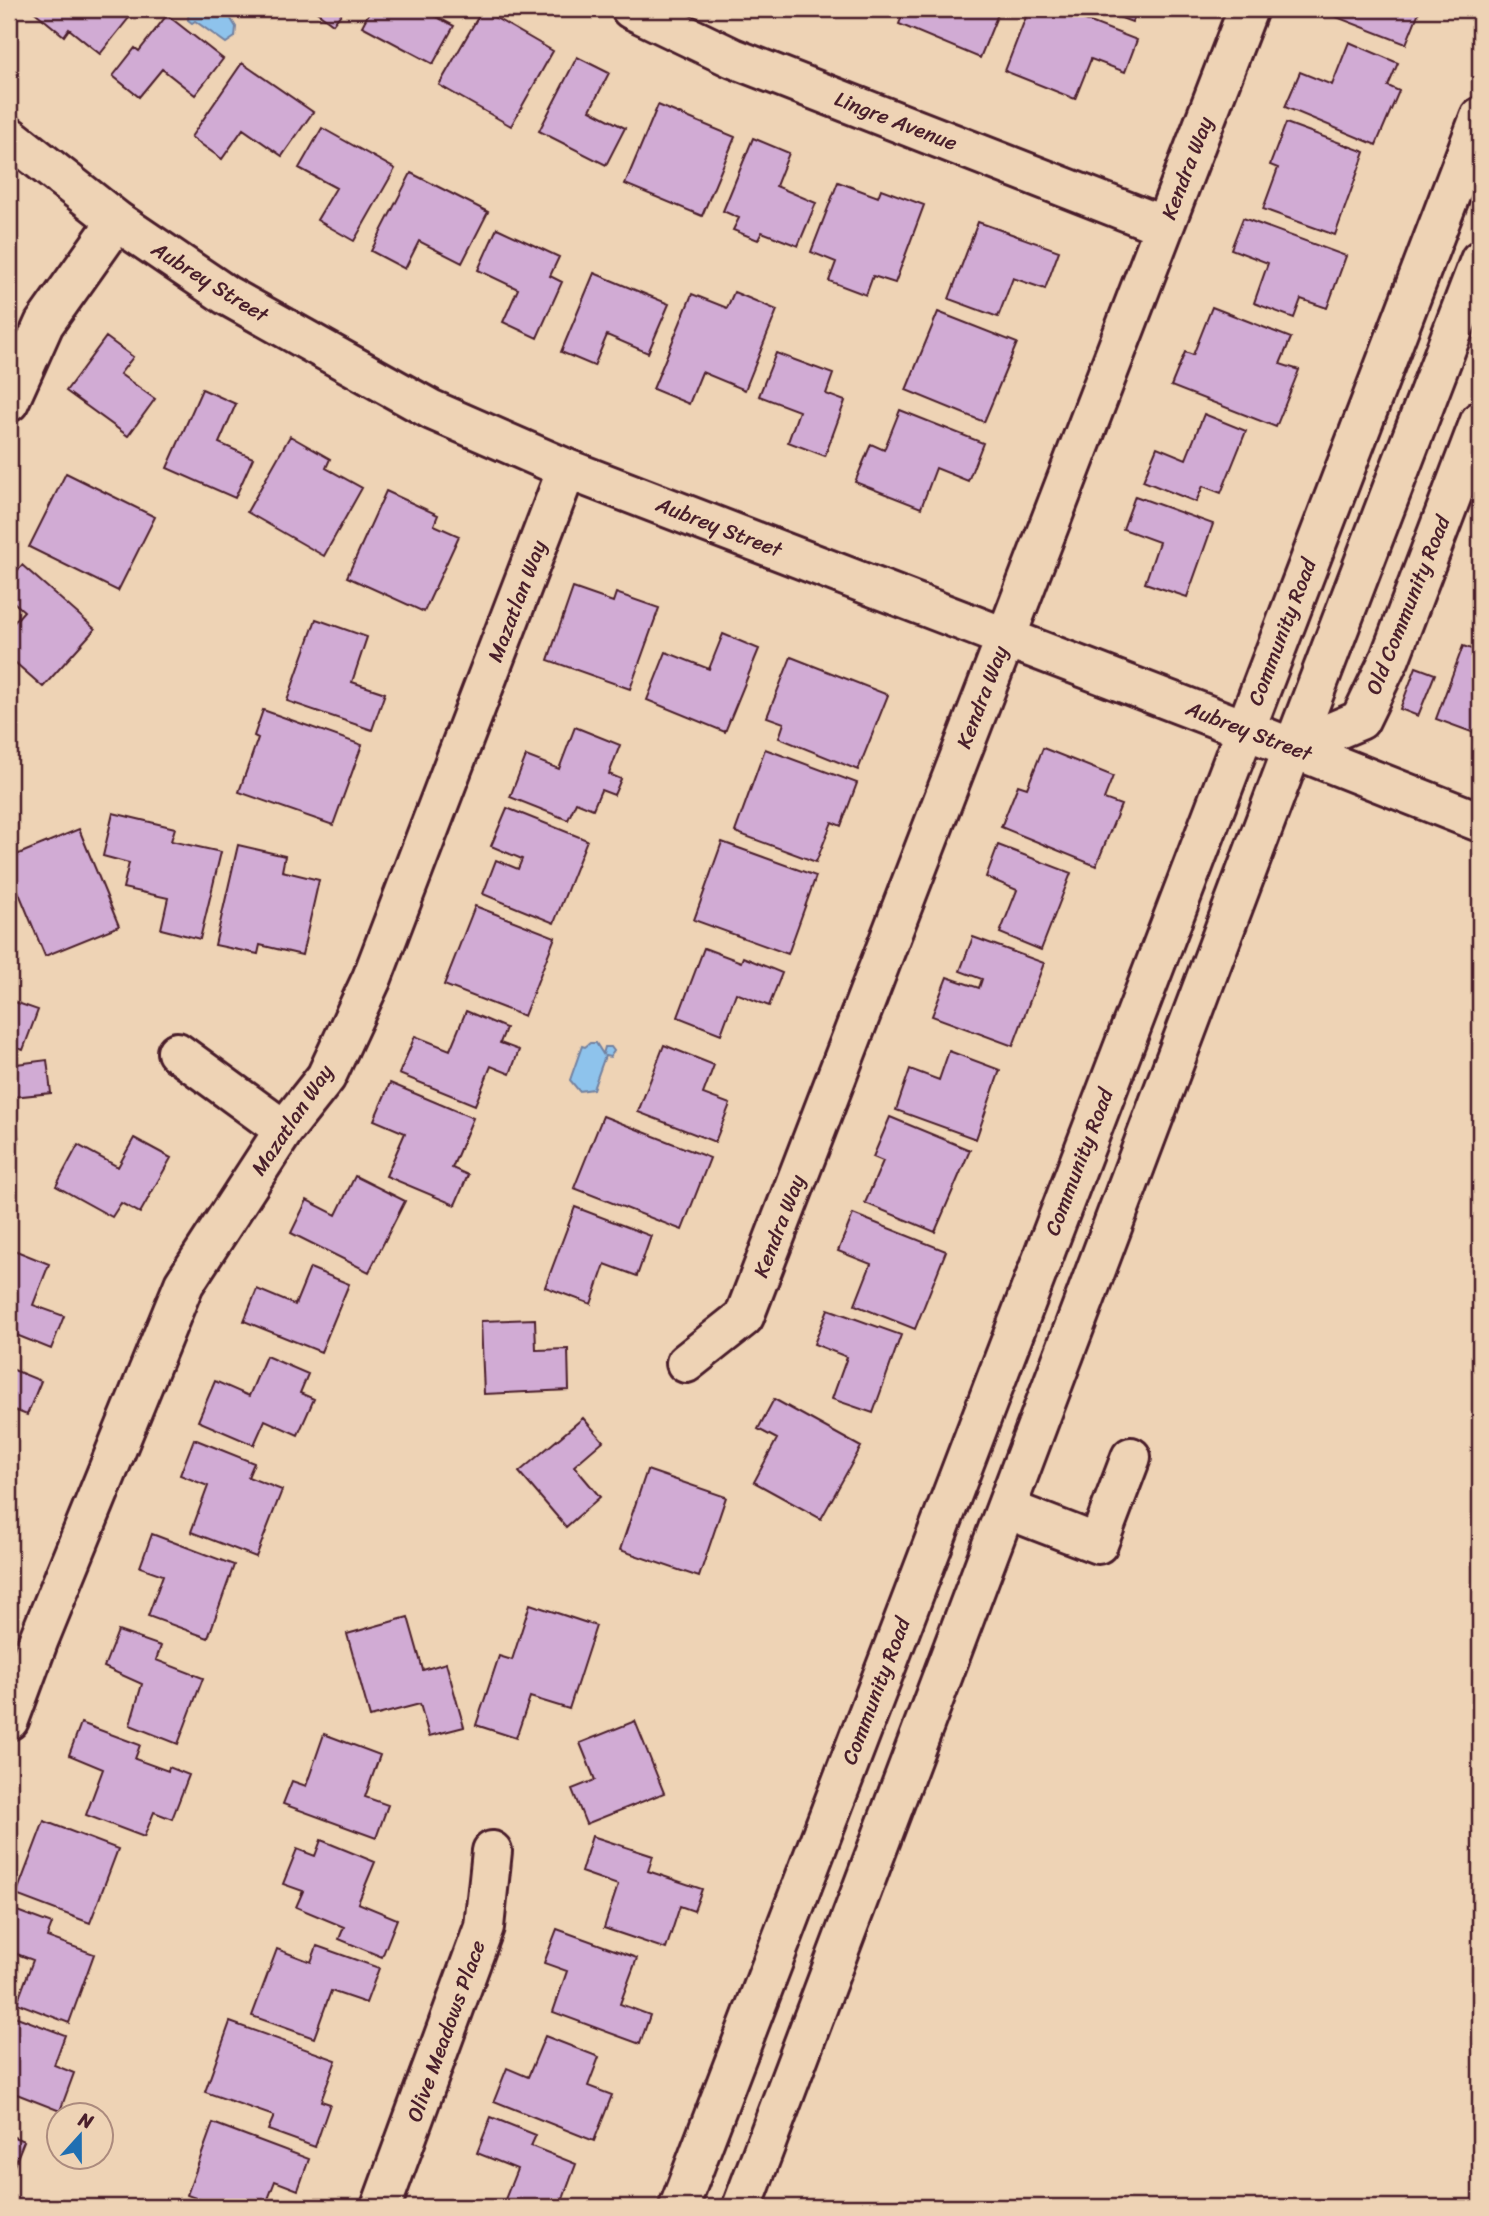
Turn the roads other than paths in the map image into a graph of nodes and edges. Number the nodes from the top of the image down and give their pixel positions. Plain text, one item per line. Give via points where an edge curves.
1 (631, 9) edge
2 (1248, 9) edge
3 (1480, 117) edge
4 (9, 136) edge
5 (117, 221) junction
6 (1164, 226) junction
7 (1480, 260) edge
8 (9, 402) edge
9 (1480, 421) edge
10 (567, 469) junction
11 (1005, 636) junction
12 (1244, 729) junction
13 (1293, 748) junction
14 (1480, 822) edge
15 (177, 1052) dead end
16 (284, 1130) junction
17 (686, 1363) dead end
18 (1131, 1457) dead end
19 (1007, 1509) junction
20 (9, 1720) edge
21 (492, 1851) dead end
22 (381, 2207) edge
23 (679, 2207) edge
24 (743, 2207) edge

1 - 6 street, Lingre Avenue via 733,58
2 - 6 street, Kendra Way
3 - 12 street, Community Road
4 - 5 street, Aubrey Street
5 - 8 street via 44,324
5 - 10 street, Aubrey Street via 226,295 432,410
6 - 11 street, Kendra Way
7 - 13 street
9 - 13 street, Old Community Road via 1390,658 1360,720
10 - 11 street, Aubrey Street
10 - 16 street, Mazatlan Way via 372,978 326,1077
11 - 12 street, Aubrey Street
11 - 17 street, Kendra Way via 744,1317
12 - 13 street, Aubrey Street
12 - 23 street, Community Road
13 - 14 street, Aubrey Street
13 - 19 street
15 - 16 street
16 - 20 street, Mazatlan Way via 184,1284
18 - 19 street via 1098,1544
19 - 24 street
21 - 22 street, Olive Meadows Place via 484,1927

